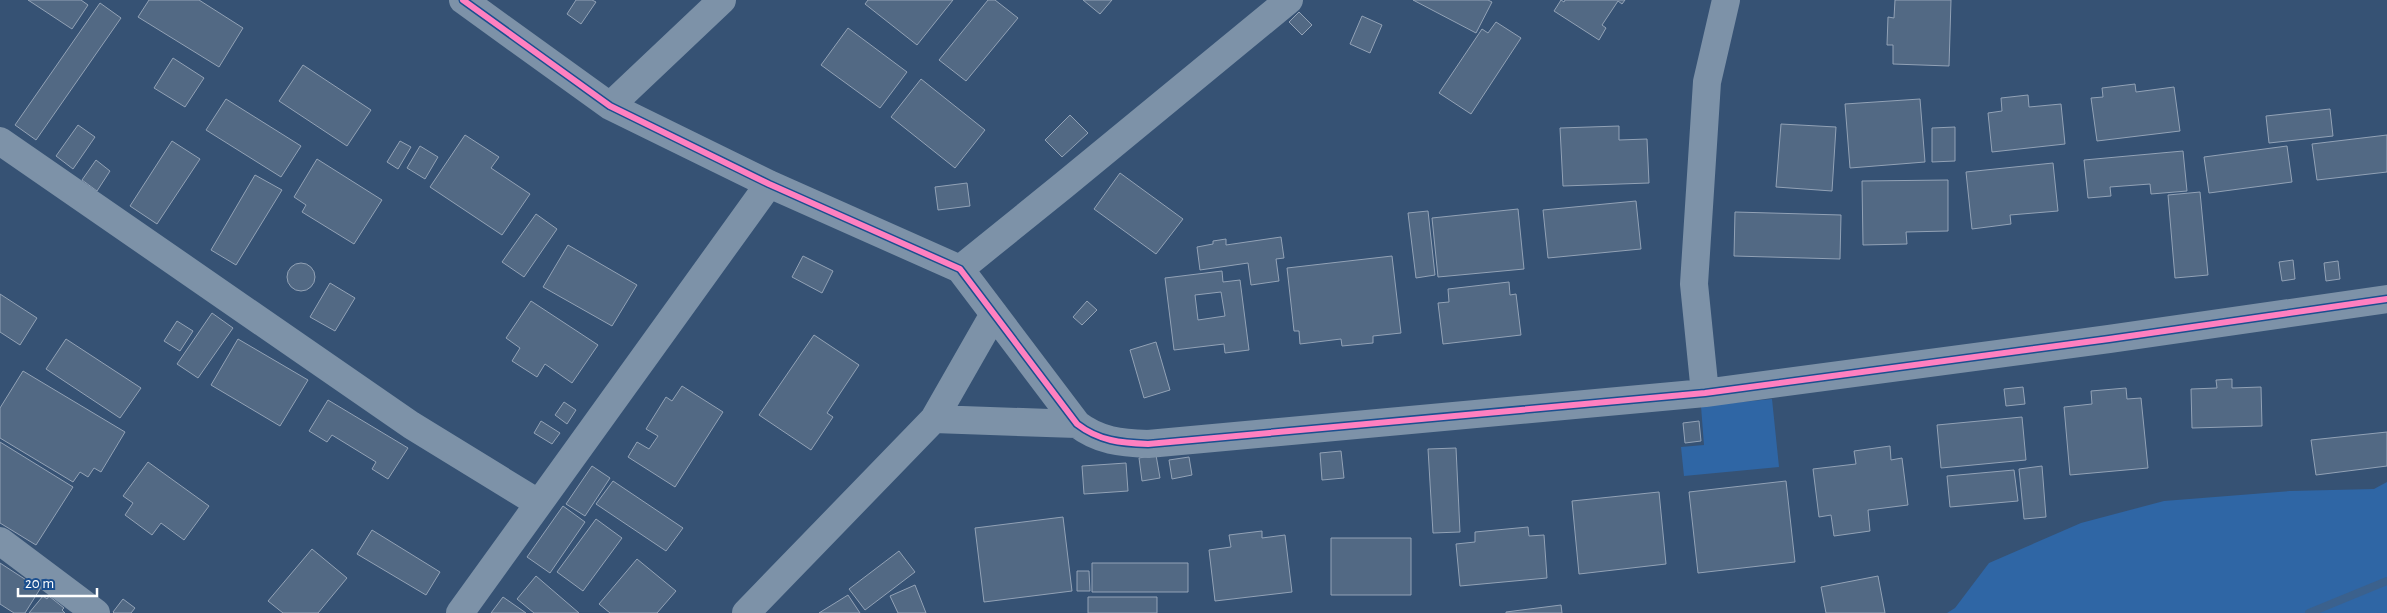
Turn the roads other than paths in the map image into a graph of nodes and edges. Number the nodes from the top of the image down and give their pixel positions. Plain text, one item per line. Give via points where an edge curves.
1 (463, 0) edge
2 (722, 0) edge
3 (1289, 0) edge
4 (1726, 0) edge
5 (610, 106) junction
6 (0, 141) edge
7 (769, 184) junction
8 (960, 268) junction
9 (2387, 299) edge
10 (994, 314) junction
11 (1705, 392) junction
12 (934, 419) junction
13 (1077, 424) junction
14 (538, 503) junction
15 (0, 541) edge
16 (96, 613) edge
17 (460, 613) edge
18 (746, 613) edge

1 - 5 street
2 - 5 street
3 - 8 street
4 - 11 street via 1707,82 1694,284
5 - 7 street
6 - 14 street via 411,425
7 - 8 street
7 - 14 street
8 - 10 street
9 - 11 street
10 - 12 street
10 - 13 street
11 - 13 street via 1148,444 1119,443 1091,434
12 - 13 street
12 - 18 street
14 - 17 street
15 - 16 street

